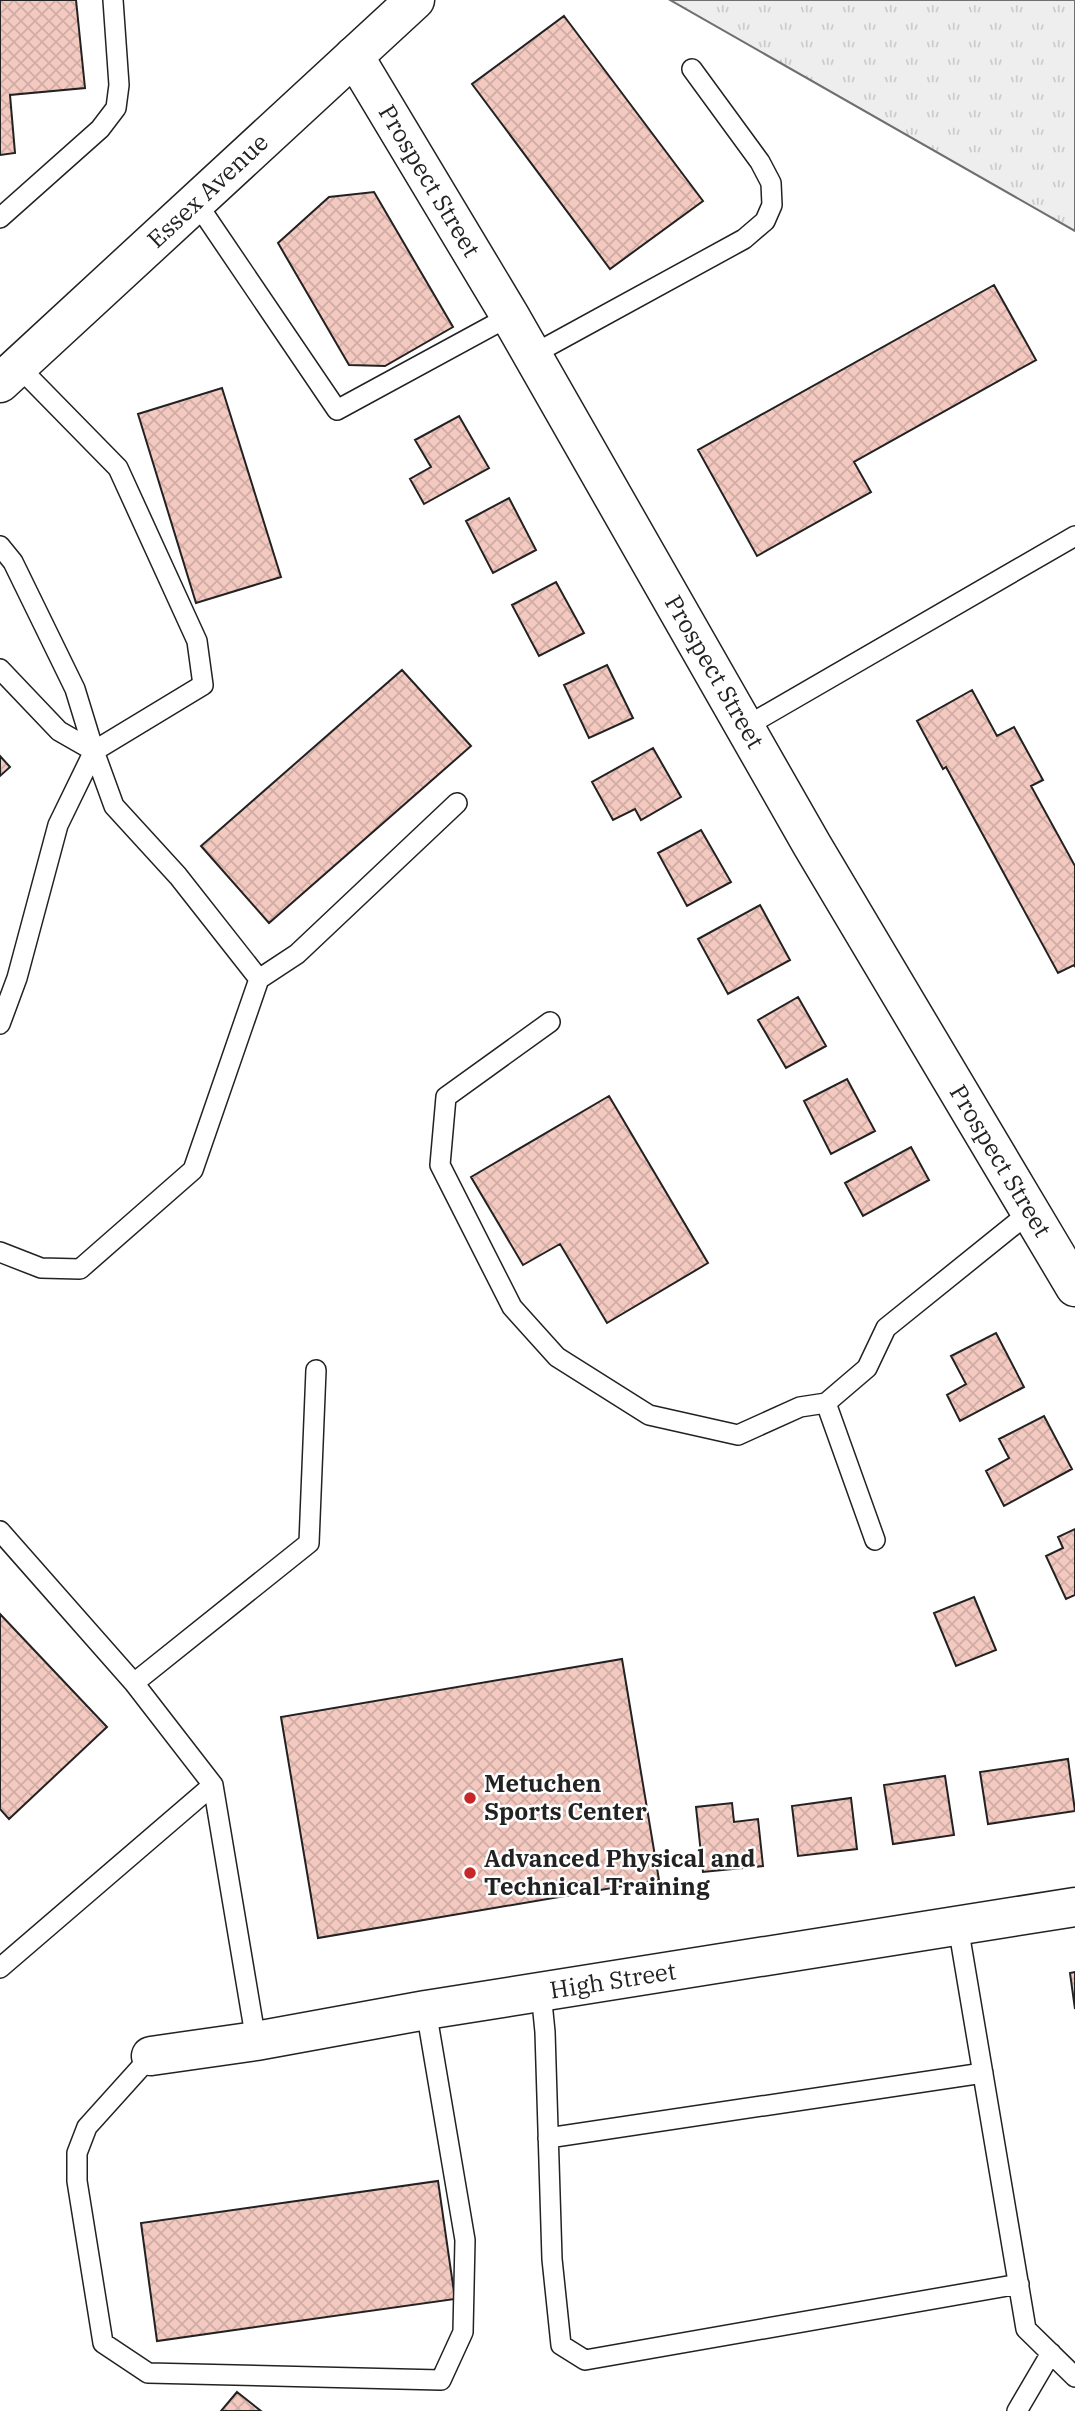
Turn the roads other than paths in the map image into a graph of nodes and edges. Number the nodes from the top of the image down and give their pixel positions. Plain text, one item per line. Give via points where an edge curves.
1 (113, 0) edge
2 (415, 0) edge
3 (354, 56) junction
4 (692, 69) dead end
5 (196, 202) junction
6 (0, 218) edge
7 (510, 316) junction
8 (533, 355) junction
9 (9, 374) edge
10 (1075, 536) edge
11 (0, 546) edge
12 (0, 669) edge
13 (745, 727) junction
14 (94, 751) junction
15 (457, 803) dead end
16 (259, 979) junction
17 (550, 1022) dead end
18 (0, 1024) edge
19 (1030, 1212) junction
20 (0, 1252) edge
21 (1075, 1287) edge
22 (316, 1370) dead end
23 (826, 1403) junction
24 (0, 1531) edge
25 (875, 1540) dead end
26 (134, 1683) junction
27 (213, 1785) junction
28 (1075, 1908) edge
29 (958, 1926) junction
30 (0, 1968) edge
31 (541, 1992) junction
32 (426, 2010) junction
33 (256, 2041) junction
34 (151, 2056) joint
35 (983, 2073) junction
36 (548, 2138) junction
37 (1018, 2284) junction
38 (1051, 2353) junction
39 (1075, 2377) edge
40 (1017, 2411) edge

1 - 6 lane via 119,85 116,108 100,129
2 - 3 street, Essex Avenue
3 - 5 street, Essex Avenue
3 - 7 street, Prospect Street
4 - 8 lane via 771,183 772,205 765,221 744,239
5 - 7 lane via 337,410
5 - 9 street, Essex Avenue
7 - 8 street, Prospect Street
8 - 13 street, Prospect Street
9 - 14 lane via 118,468 197,641 202,685
10 - 13 lane
11 - 14 lane via 13,562 75,689
12 - 14 lane via 59,731
13 - 19 street, Prospect Street
14 - 16 lane via 114,806 178,876
14 - 18 lane via 58,825
15 - 16 lane via 297,954
16 - 20 lane via 194,1170 80,1269 41,1268
17 - 23 lane via 446,1097 440,1165 512,1307 557,1357 649,1415 738,1435 800,1406
19 - 21 street, Prospect Street
19 - 23 lane via 886,1328 867,1368
22 - 26 lane via 309,1543
23 - 25 lane
24 - 26 lane
26 - 27 lane
27 - 30 lane
27 - 33 lane
28 - 29 street, High Street
29 - 31 street, High Street
29 - 35 lane
31 - 32 street, High Street
31 - 36 lane
32 - 33 street, High Street
32 - 34 lane via 465,2240 463,2332 441,2380 148,2373 103,2343 77,2181 77,2153 87,2127
33 - 34 street, High Street
35 - 36 lane
35 - 37 lane
36 - 37 lane via 552,2259 561,2345 585,2360
37 - 38 lane via 1026,2329
38 - 39 lane
38 - 40 lane

